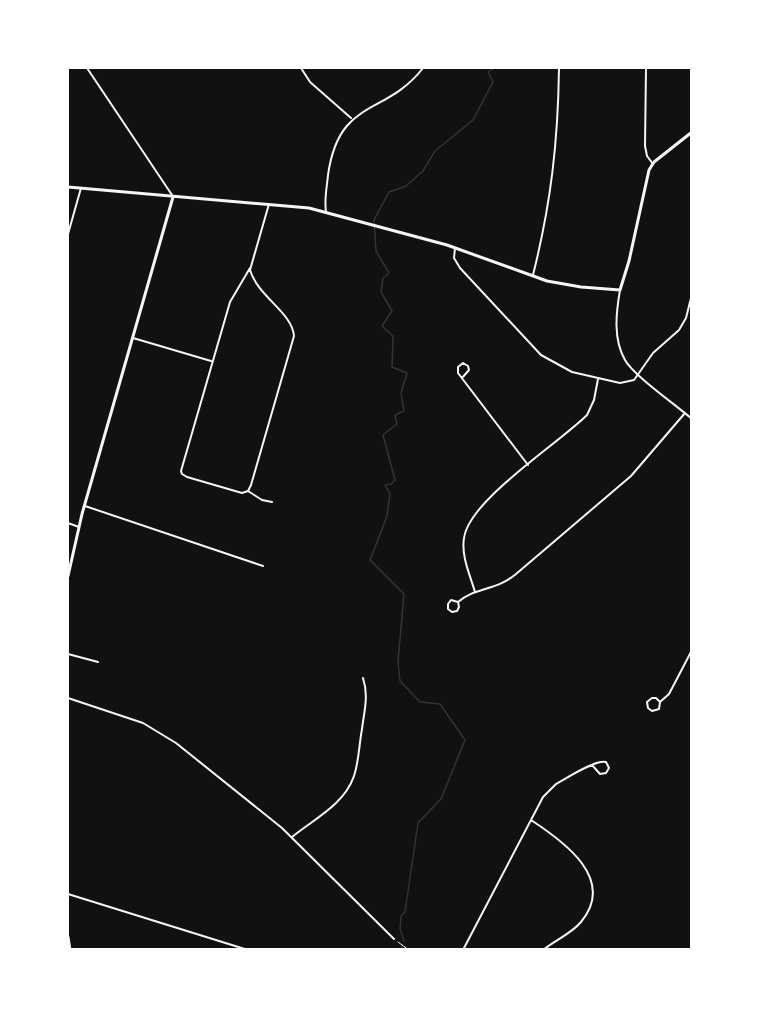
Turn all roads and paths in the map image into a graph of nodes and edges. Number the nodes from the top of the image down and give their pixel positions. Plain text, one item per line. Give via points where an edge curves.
1 (87, 68) edge
2 (301, 68) edge
3 (423, 68) edge
4 (559, 68) edge
5 (646, 68) edge
6 (352, 119) junction
7 (692, 132) edge
8 (653, 164) junction
9 (68, 187) edge
10 (81, 188) junction
11 (174, 196) junction
12 (269, 204) junction
13 (326, 212) junction
14 (68, 234) edge
15 (455, 248) junction
16 (250, 268) junction
17 (533, 277) junction
18 (620, 290) junction
19 (692, 294) edge
20 (133, 338) junction
21 (212, 361) junction
22 (638, 374) junction
23 (462, 378) junction
24 (598, 379) junction
25 (685, 413) junction
26 (692, 419) edge
27 (528, 465) junction
28 (248, 491) junction
29 (272, 502) dead end
30 (85, 506) junction
31 (68, 524) edge
32 (79, 527) junction
33 (263, 566) dead end
34 (68, 576) edge
35 (475, 592) junction
36 (458, 602) junction
37 (692, 650) edge
38 (68, 654) edge
39 (98, 662) dead end
40 (363, 678) dead end
41 (68, 698) edge
42 (660, 702) junction
43 (592, 765) junction
44 (530, 820) junction
45 (292, 837) junction
46 (68, 894) edge
47 (68, 937) edge
48 (394, 939) joint
49 (70, 950) edge
50 (248, 950) edge
51 (409, 950) edge
52 (463, 950) edge
53 (543, 950) edge

1 - 11 street
2 - 6 street via 310,82
3 - 6 street via 404,88
4 - 17 street via 554,176
5 - 8 street via 645,150
6 - 13 street via 332,153 324,201
7 - 8 main road
8 - 18 main road via 644,185
9 - 10 main road
10 - 11 main road
10 - 14 street
11 - 12 main road
11 - 20 main road
12 - 13 main road
12 - 16 street
13 - 15 main road
15 - 17 main road
15 - 24 street via 454,258 460,268 537,352 568,371
16 - 21 street via 230,302
16 - 28 street via 257,286 286,318 294,336
17 - 18 main road
18 - 22 street via 616,315 618,345 625,362
19 - 22 street via 682,326 653,353
20 - 21 street
20 - 30 main road
21 - 28 street via 181,472 231,490
22 - 24 street via 627,383
22 - 25 street
23 - 23 street via 469,370 463,363 457,369
23 - 27 street
24 - 27 street via 587,415
25 - 26 street
25 - 35 street via 631,476 512,578
27 - 35 street via 484,503 466,530 464,551
28 - 29 street
30 - 32 main road
30 - 33 street
31 - 32 street
32 - 34 main road
35 - 36 street
36 - 36 street via 458,610 448,609 450,601
37 - 42 street via 671,692
38 - 39 street
40 - 45 street via 365,709 352,781 332,808
41 - 45 street via 157,730
42 - 42 street via 652,698 647,706 657,711
43 - 43 street via 604,761 609,768 600,774
43 - 44 street via 549,789
44 - 52 street
44 - 53 street via 572,850 592,889 590,906 582,921
45 - 48 street
46 - 50 street
47 - 49 main road
48 - 51 path

